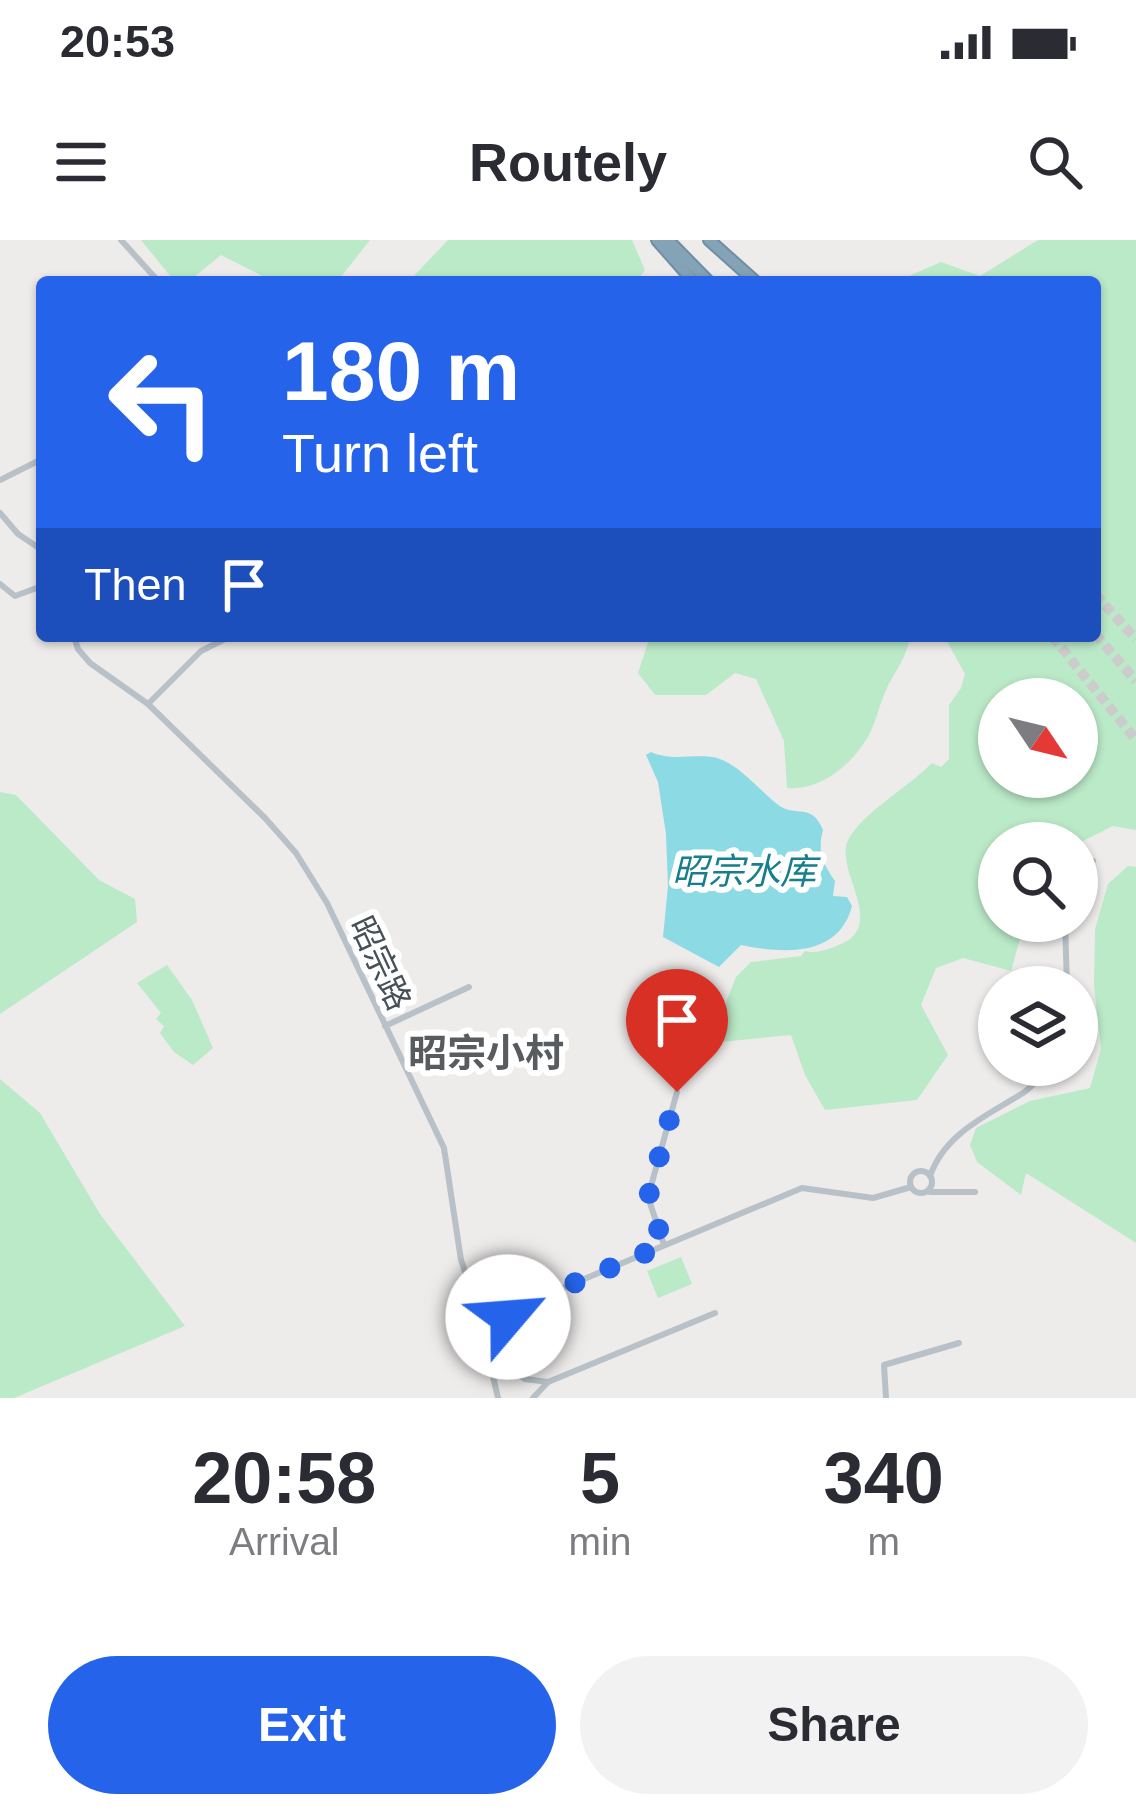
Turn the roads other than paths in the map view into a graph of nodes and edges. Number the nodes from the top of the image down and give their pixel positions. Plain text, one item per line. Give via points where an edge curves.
1 (121, 240) edge
2 (657, 240) edge
3 (668, 240) edge
4 (709, 240) edge
5 (154, 276) edge
6 (697, 276) edge
7 (699, 276) edge
8 (749, 276) edge
9 (36, 462) edge
10 (0, 480) edge
11 (0, 513) edge
12 (36, 546) edge
13 (0, 584) edge
14 (36, 588) edge
15 (76, 642) edge
16 (219, 642) edge
17 (148, 704) junction
18 (469, 987) dead end
19 (384, 1027) junction
20 (1031, 1086) edge
21 (677, 1092) dead end
22 (935, 1163) junction
23 (921, 1172) junction
24 (931, 1178) junction
25 (911, 1186) junction
26 (926, 1192) junction
27 (946, 1192) junction
28 (975, 1192) dead end
29 (664, 1245) junction
30 (715, 1313) dead end
31 (482, 1327) junction
32 (959, 1343) dead end
33 (488, 1356) junction
34 (548, 1382) junction
35 (498, 1398) edge
36 (532, 1398) edge
37 (886, 1398) edge

1 - 5 street
2 - 6 highway
3 - 7 highway
4 - 8 highway
9 - 10 street
11 - 12 street
13 - 14 street via 15,596
15 - 17 street, 昭宗路 via 90,663
16 - 17 street
17 - 19 street, 昭宗路 via 296,853
18 - 19 street
19 - 31 street, 昭宗路 via 444,1148 461,1260
20 - 22 street via 980,1115
21 - 29 street via 648,1198
22 - 23 street
22 - 24 street
23 - 24 street
23 - 25 street
24 - 26 street
24 - 27 street
25 - 26 street
25 - 29 street via 873,1198 802,1188
26 - 27 street
27 - 28 street
29 - 31 street
30 - 34 street
31 - 33 street, 昭宗路
32 - 37 street via 884,1365
33 - 34 street via 514,1374
33 - 35 street, 昭宗路
34 - 36 street

